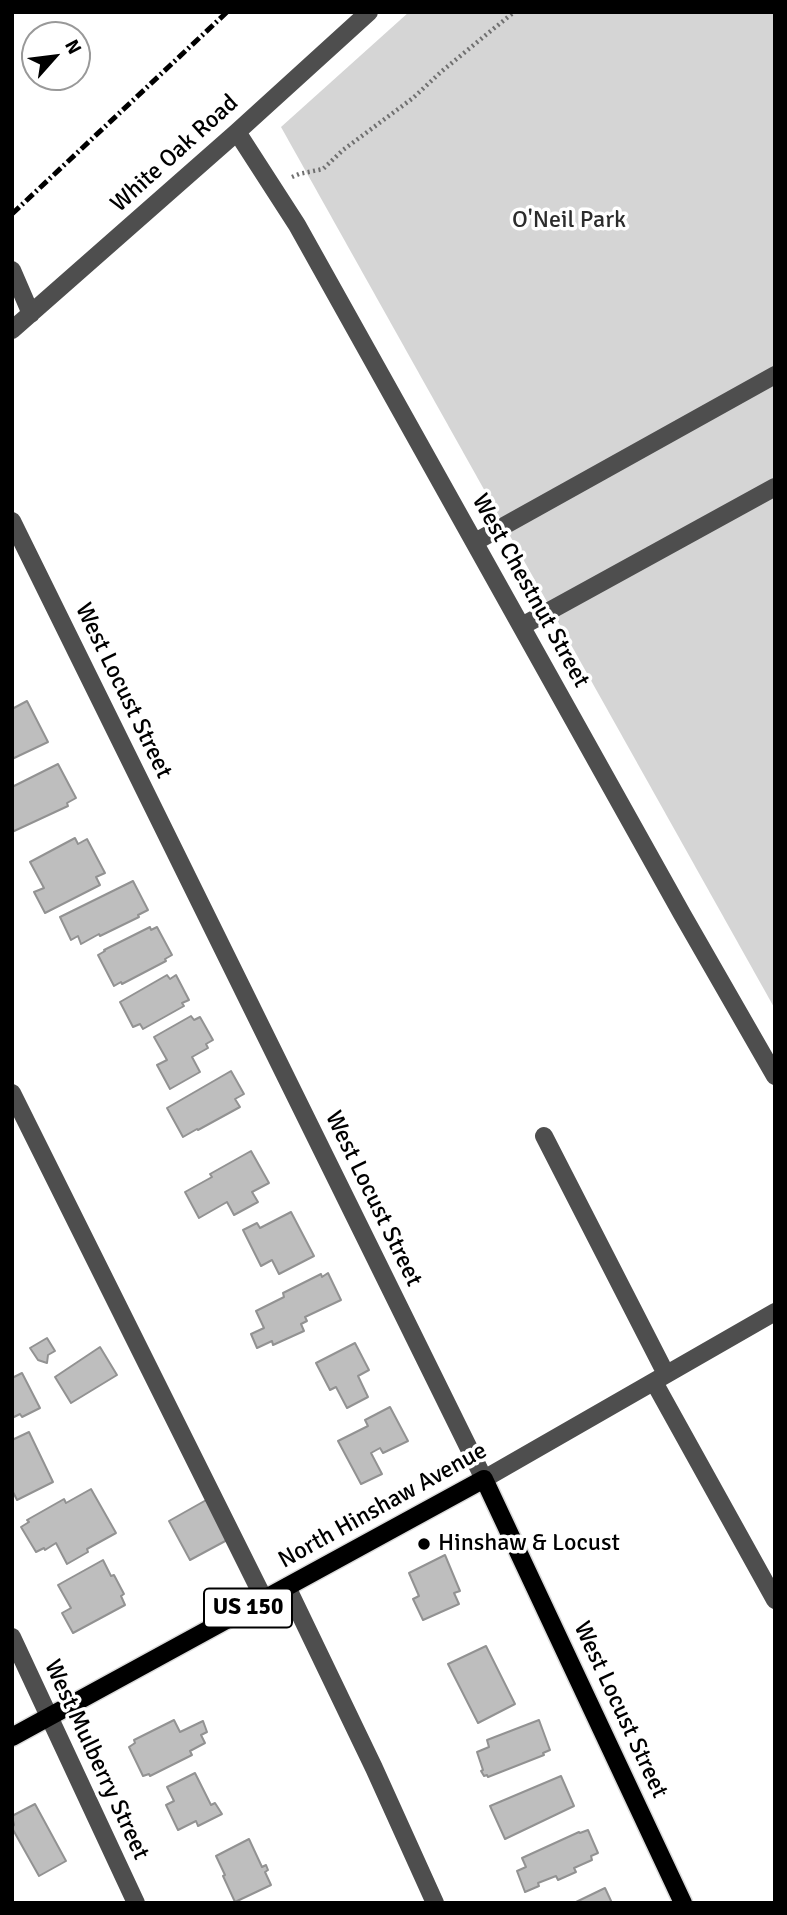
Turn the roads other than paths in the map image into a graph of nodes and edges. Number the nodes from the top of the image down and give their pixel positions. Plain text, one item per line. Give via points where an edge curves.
1 (369, 12) edge
2 (237, 132) junction
3 (12, 270) edge
4 (31, 314) junction
5 (12, 330) edge
6 (775, 375) edge
7 (775, 487) edge
8 (12, 521) edge
9 (475, 542) junction
10 (522, 626) junction
11 (775, 1076) edge
12 (12, 1093) edge
13 (544, 1136) dead end
14 (775, 1312) edge
15 (660, 1378) junction
16 (484, 1479) junction
17 (287, 1587) junction
18 (264, 1599) junction
19 (775, 1600) edge
20 (12, 1637) edge
21 (49, 1716) junction
22 (12, 1737) edge
23 (136, 1903) edge
24 (435, 1903) edge
25 (683, 1903) edge

1 - 2 street, White Oak Road
2 - 4 street, White Oak Road
2 - 9 street, West Chestnut Street via 298,225
3 - 4 street
4 - 5 street, White Oak Road
6 - 9 street
7 - 10 street
8 - 16 street, West Locust Street
9 - 10 street, West Chestnut Street
10 - 11 street, West Chestnut Street
12 - 18 street
13 - 15 street
14 - 15 street, North Hinshaw Avenue
15 - 16 street, North Hinshaw Avenue
15 - 19 street
16 - 17 main road, North Hinshaw Avenue / US 150
16 - 25 main road, West Locust Street
17 - 18 main road, North Hinshaw Avenue / US 150
17 - 24 street
18 - 21 main road, North Hinshaw Avenue / US 150
20 - 21 street, West Mulberry Street
21 - 22 main road, North Hinshaw Avenue / US 150
21 - 23 street, West Mulberry Street

